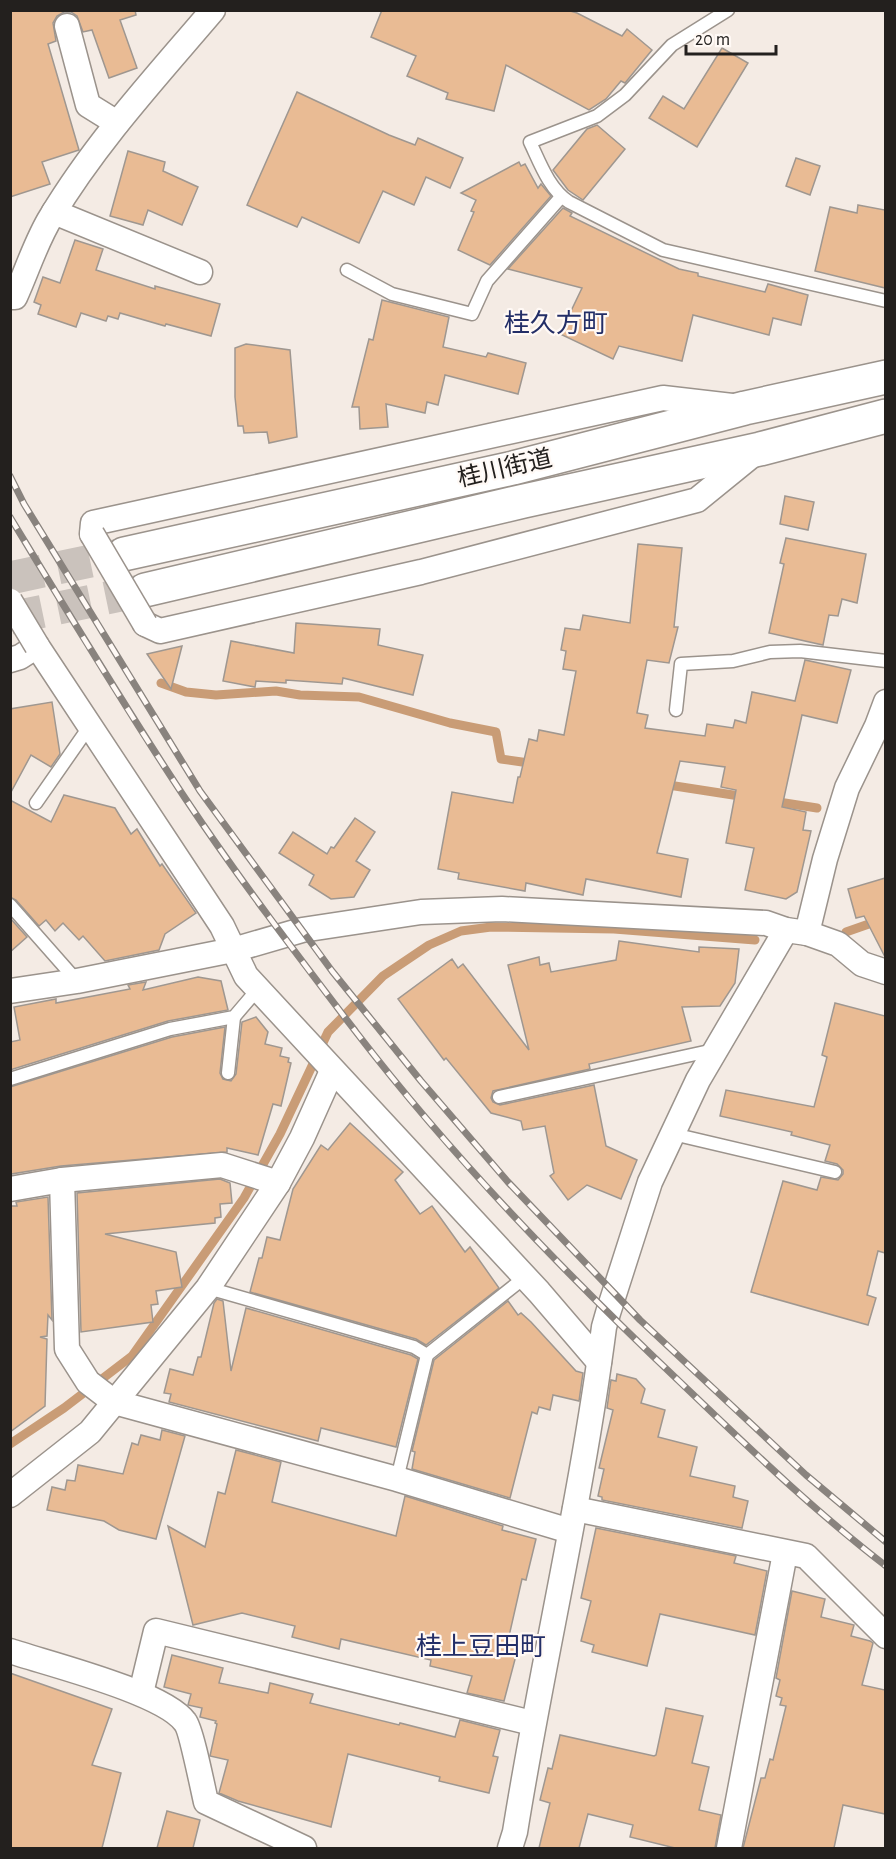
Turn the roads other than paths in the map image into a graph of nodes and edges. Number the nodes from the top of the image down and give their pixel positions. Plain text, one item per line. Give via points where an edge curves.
1 (213, 10) edge
2 (728, 10) edge
3 (67, 26) dead end
4 (117, 123) junction
5 (561, 197) junction
6 (54, 212) junction
7 (347, 270) dead end
8 (200, 272) dead end
9 (10, 297) edge
10 (885, 301) edge
11 (885, 377) edge
12 (745, 408) junction
13 (885, 416) edge
14 (760, 449) junction
15 (124, 554) tunnel mouth
16 (145, 590) tunnel mouth
17 (10, 601) edge
18 (37, 646) junction
19 (10, 660) edge
20 (885, 661) edge
21 (885, 702) edge
22 (676, 710) dead end
23 (89, 727) junction
24 (36, 803) dead end
25 (10, 905) edge
26 (797, 931) junction
27 (233, 950) junction
28 (885, 972) edge
29 (77, 981) junction
30 (257, 990) junction
31 (10, 991) edge
32 (234, 1017) junction
33 (716, 1050) junction
34 (321, 1060) junction
35 (228, 1073) dead end
36 (10, 1079) edge
37 (499, 1096) dead end
38 (673, 1134) junction
39 (835, 1172) dead end
40 (263, 1178) junction
41 (62, 1180) junction
42 (10, 1190) edge
43 (524, 1278) junction
44 (208, 1288) junction
45 (427, 1355) junction
46 (599, 1362) junction
47 (101, 1392) junction
48 (397, 1479) junction
49 (10, 1495) edge
50 (572, 1520) junction
51 (785, 1552) junction
52 (885, 1636) edge
53 (10, 1652) edge
54 (141, 1693) junction
55 (532, 1723) junction
56 (304, 1848) edge
57 (510, 1848) edge
58 (729, 1848) edge

1 - 4 street
2 - 5 lane via 672,45 625,95 597,116 530,142
3 - 4 street via 88,105
4 - 6 street
5 - 7 lane via 487,281 472,314 392,294
5 - 10 lane via 663,250
6 - 8 street
6 - 9 street via 15,297
11 - 12 street, 桂川街道
12 - 14 street, bridge via 663,398 93,522 92,534 145,624 160,631 421,572 697,500
12 - 15 street, 桂川街道 via 513,468
13 - 14 street, 桂川街道
14 - 16 street, 桂川街道
17 - 18 street, bridge
18 - 19 street
18 - 23 street
20 - 22 lane via 800,651 681,664
21 - 26 street via 847,788
23 - 24 lane
23 - 27 street via 222,926
25 - 29 lane
26 - 27 street via 766,923 502,909 422,912 302,930
26 - 28 street via 838,944 862,964
26 - 33 street
27 - 29 street
27 - 30 street
29 - 31 street
30 - 32 lane
30 - 34 street
32 - 35 lane
32 - 36 lane via 170,1029
33 - 37 lane
33 - 38 street
34 - 40 street via 302,1138
34 - 43 street
38 - 39 lane
38 - 46 street via 650,1182 604,1327
40 - 41 street via 222,1165
40 - 44 street
41 - 42 street
41 - 47 street via 67,1349
43 - 45 lane
43 - 46 street
44 - 45 lane via 414,1347
44 - 47 street
45 - 48 lane
46 - 50 street
47 - 48 street
47 - 49 street via 90,1432
48 - 50 street
50 - 51 street
50 - 55 street
51 - 52 street via 806,1556
51 - 58 street
53 - 54 street
54 - 55 street via 156,1630
54 - 56 street via 169,1708 186,1723 206,1802
55 - 57 street

